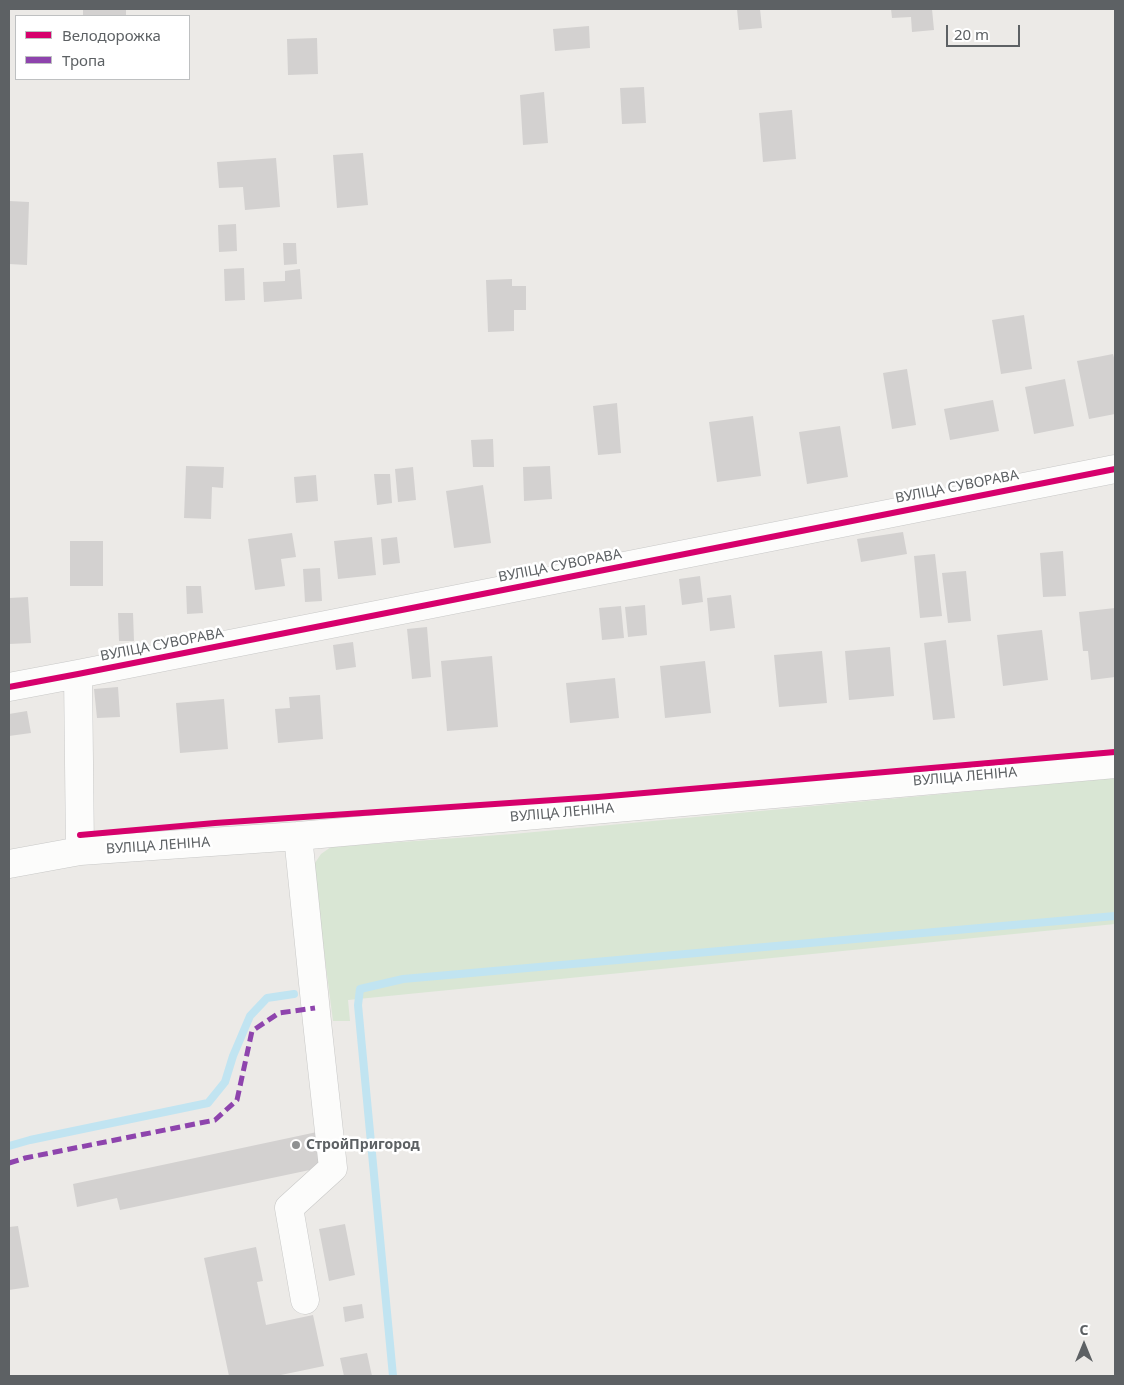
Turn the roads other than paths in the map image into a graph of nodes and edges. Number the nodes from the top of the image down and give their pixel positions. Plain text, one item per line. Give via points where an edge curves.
1 (1115, 468) edge
2 (78, 674) junction
3 (9, 687) edge
4 (1115, 764) edge
5 (298, 836) junction
6 (80, 851) junction
7 (9, 864) edge
8 (305, 1300) dead end

1 - 2 street, ВУЛІЦА СУВОРАВА
2 - 3 street, ВУЛІЦА СУВОРАВА
2 - 6 street
4 - 5 street, ВУЛІЦА ЛЕНІНА
5 - 6 street, ВУЛІЦА ЛЕНІНА
5 - 8 street via 333,1168 289,1208
6 - 7 street, ВУЛІЦА ЛЕНІНА

